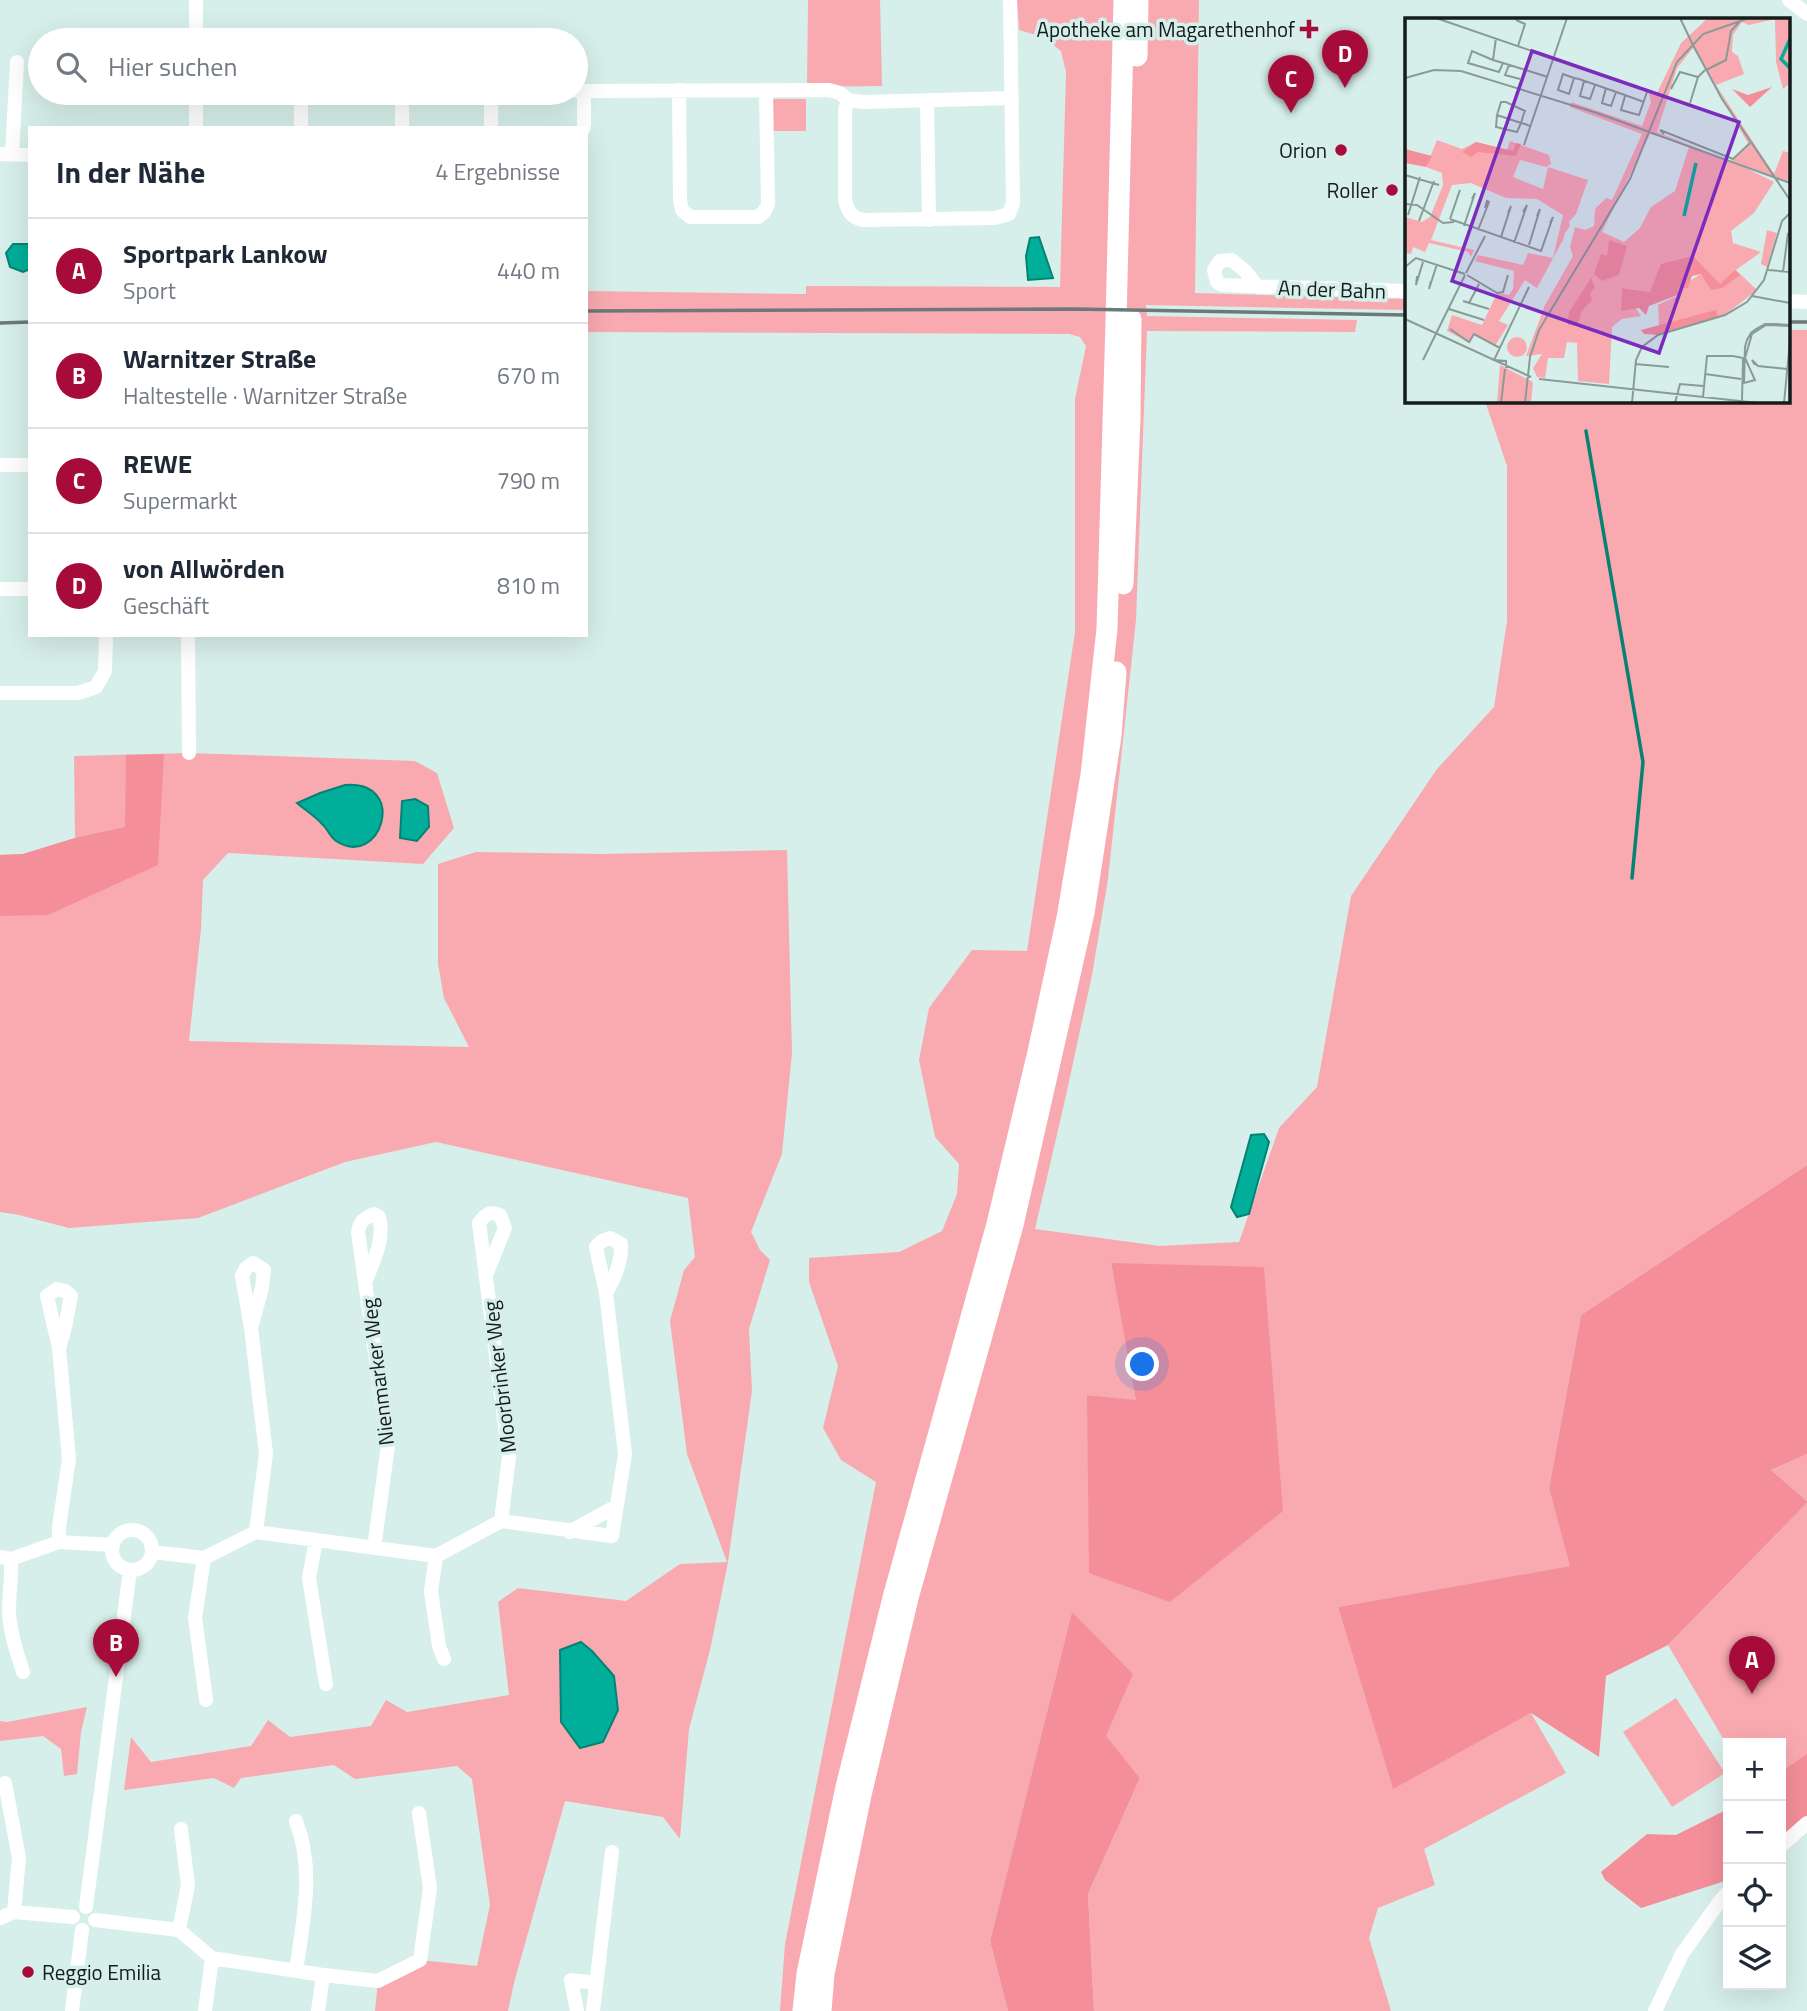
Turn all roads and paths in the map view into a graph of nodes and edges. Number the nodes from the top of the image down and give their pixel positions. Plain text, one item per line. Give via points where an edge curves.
1 (196, 0) edge
2 (1010, 0) edge
3 (1124, 0) edge
4 (1138, 0) edge
5 (1789, 0) edge
6 (1807, 14) edge
7 (196, 28) edge
8 (17, 62) dead end
9 (679, 90) junction
10 (588, 91) edge
11 (766, 91) junction
12 (1012, 99) junction
13 (848, 100) junction
14 (927, 100) junction
15 (196, 105) edge
16 (301, 105) edge
17 (402, 105) edge
18 (491, 105) edge
19 (582, 105) edge
20 (196, 126) edge
21 (301, 126) edge
22 (402, 126) edge
23 (491, 126) edge
24 (584, 126) edge
25 (6, 154) edge
26 (28, 155) edge
27 (929, 220) junction
28 (1258, 287) dead end
29 (1405, 291) edge
30 (0, 465) edge
31 (28, 465) edge
32 (0, 589) edge
33 (28, 589) edge
34 (106, 637) edge
35 (188, 637) edge
36 (0, 693) edge
37 (189, 753) dead end
38 (1003, 1232) junction
39 (486, 1275) dead end
40 (366, 1280) dead end
41 (606, 1293) dead end
42 (251, 1328) dead end
43 (59, 1348) dead end
44 (617, 1506) junction
45 (501, 1521) junction
46 (256, 1532) junction
47 (569, 1532) junction
48 (316, 1540) junction
49 (59, 1542) junction
50 (113, 1545) junction
51 (374, 1548) junction
52 (152, 1552) junction
53 (436, 1556) junction
54 (5, 1558) edge
55 (204, 1558) junction
56 (130, 1570) junction
57 (444, 1659) dead end
58 (23, 1672) dead end
59 (326, 1684) dead end
60 (206, 1700) dead end
61 (5, 1783) dead end
62 (419, 1813) dead end
63 (296, 1821) dead end
64 (1807, 1823) edge
65 (181, 1829) dead end
66 (1786, 1842) edge
67 (612, 1852) dead end
68 (1723, 1898) edge
69 (86, 1907) junction
70 (7, 1915) edge
71 (73, 1917) junction
72 (95, 1920) junction
73 (82, 1930) junction
74 (179, 1930) junction
75 (212, 1958) junction
76 (296, 1971) junction
77 (323, 1975) junction
78 (596, 1983) junction
79 (72, 2011) edge
80 (205, 2011) edge
81 (318, 2011) edge
82 (577, 2011) edge
83 (593, 2011) edge
84 (803, 2011) edge
85 (821, 2011) edge
86 (1655, 2011) edge

1 - 7 street
2 - 12 street
3 - 38 highway via 1107,629 1091,775 1068,918
4 - 38 highway via 1130,419 1111,736 1084,913
5 - 6 street
8 - 25 street
9 - 10 street
9 - 11 street
9 - 11 street via 680,200 682,211 690,217 758,217 764,212 768,204
11 - 13 street via 829,90
12 - 14 street
12 - 27 street via 1013,203 1009,214
13 - 14 street
13 - 27 street via 845,200 850,214 863,220
14 - 27 street
15 - 20 street
16 - 21 street
17 - 22 street
18 - 23 street
19 - 24 street
25 - 26 street
28 - 29 street, An der Bahn
30 - 31 street
32 - 33 street
34 - 36 street via 105,671 96,687 78,694
35 - 37 street
38 - 84 highway via 894,1594 849,1774
38 - 85 highway via 860,1795 824,1974
39 - 45 street, Moorbrinker Weg via 509,1457
40 - 51 street, Nienmarker Weg via 388,1446
41 - 44 street via 625,1454
42 - 46 street via 266,1453
43 - 49 street via 69,1459
44 - 47 street
44 - 47 street via 612,1536
45 - 47 street
45 - 53 street
46 - 48 street
46 - 55 street
48 - 51 street
48 - 59 street via 309,1578
49 - 50 street
49 - 54 street
50 - 52 street via 135,1526 148,1538
50 - 56 street via 116,1562
51 - 53 street
52 - 55 street
52 - 56 street via 145,1566
53 - 57 street via 431,1591
54 - 58 street via 12,1575 9,1612
55 - 60 street via 195,1618
56 - 69 street
61 - 70 street via 19,1858
62 - 77 street via 430,1888 420,1960 378,1981
63 - 76 street via 307,1892
64 - 66 street
65 - 74 street via 188,1885
67 - 78 street
68 - 86 street via 1682,1954
69 - 71 street
69 - 72 street
70 - 71 street
71 - 73 street
72 - 73 street
72 - 74 street
73 - 79 street
74 - 75 street
75 - 76 street
75 - 80 street
76 - 77 street
77 - 81 street
78 - 82 street via 571,1980
78 - 83 street

